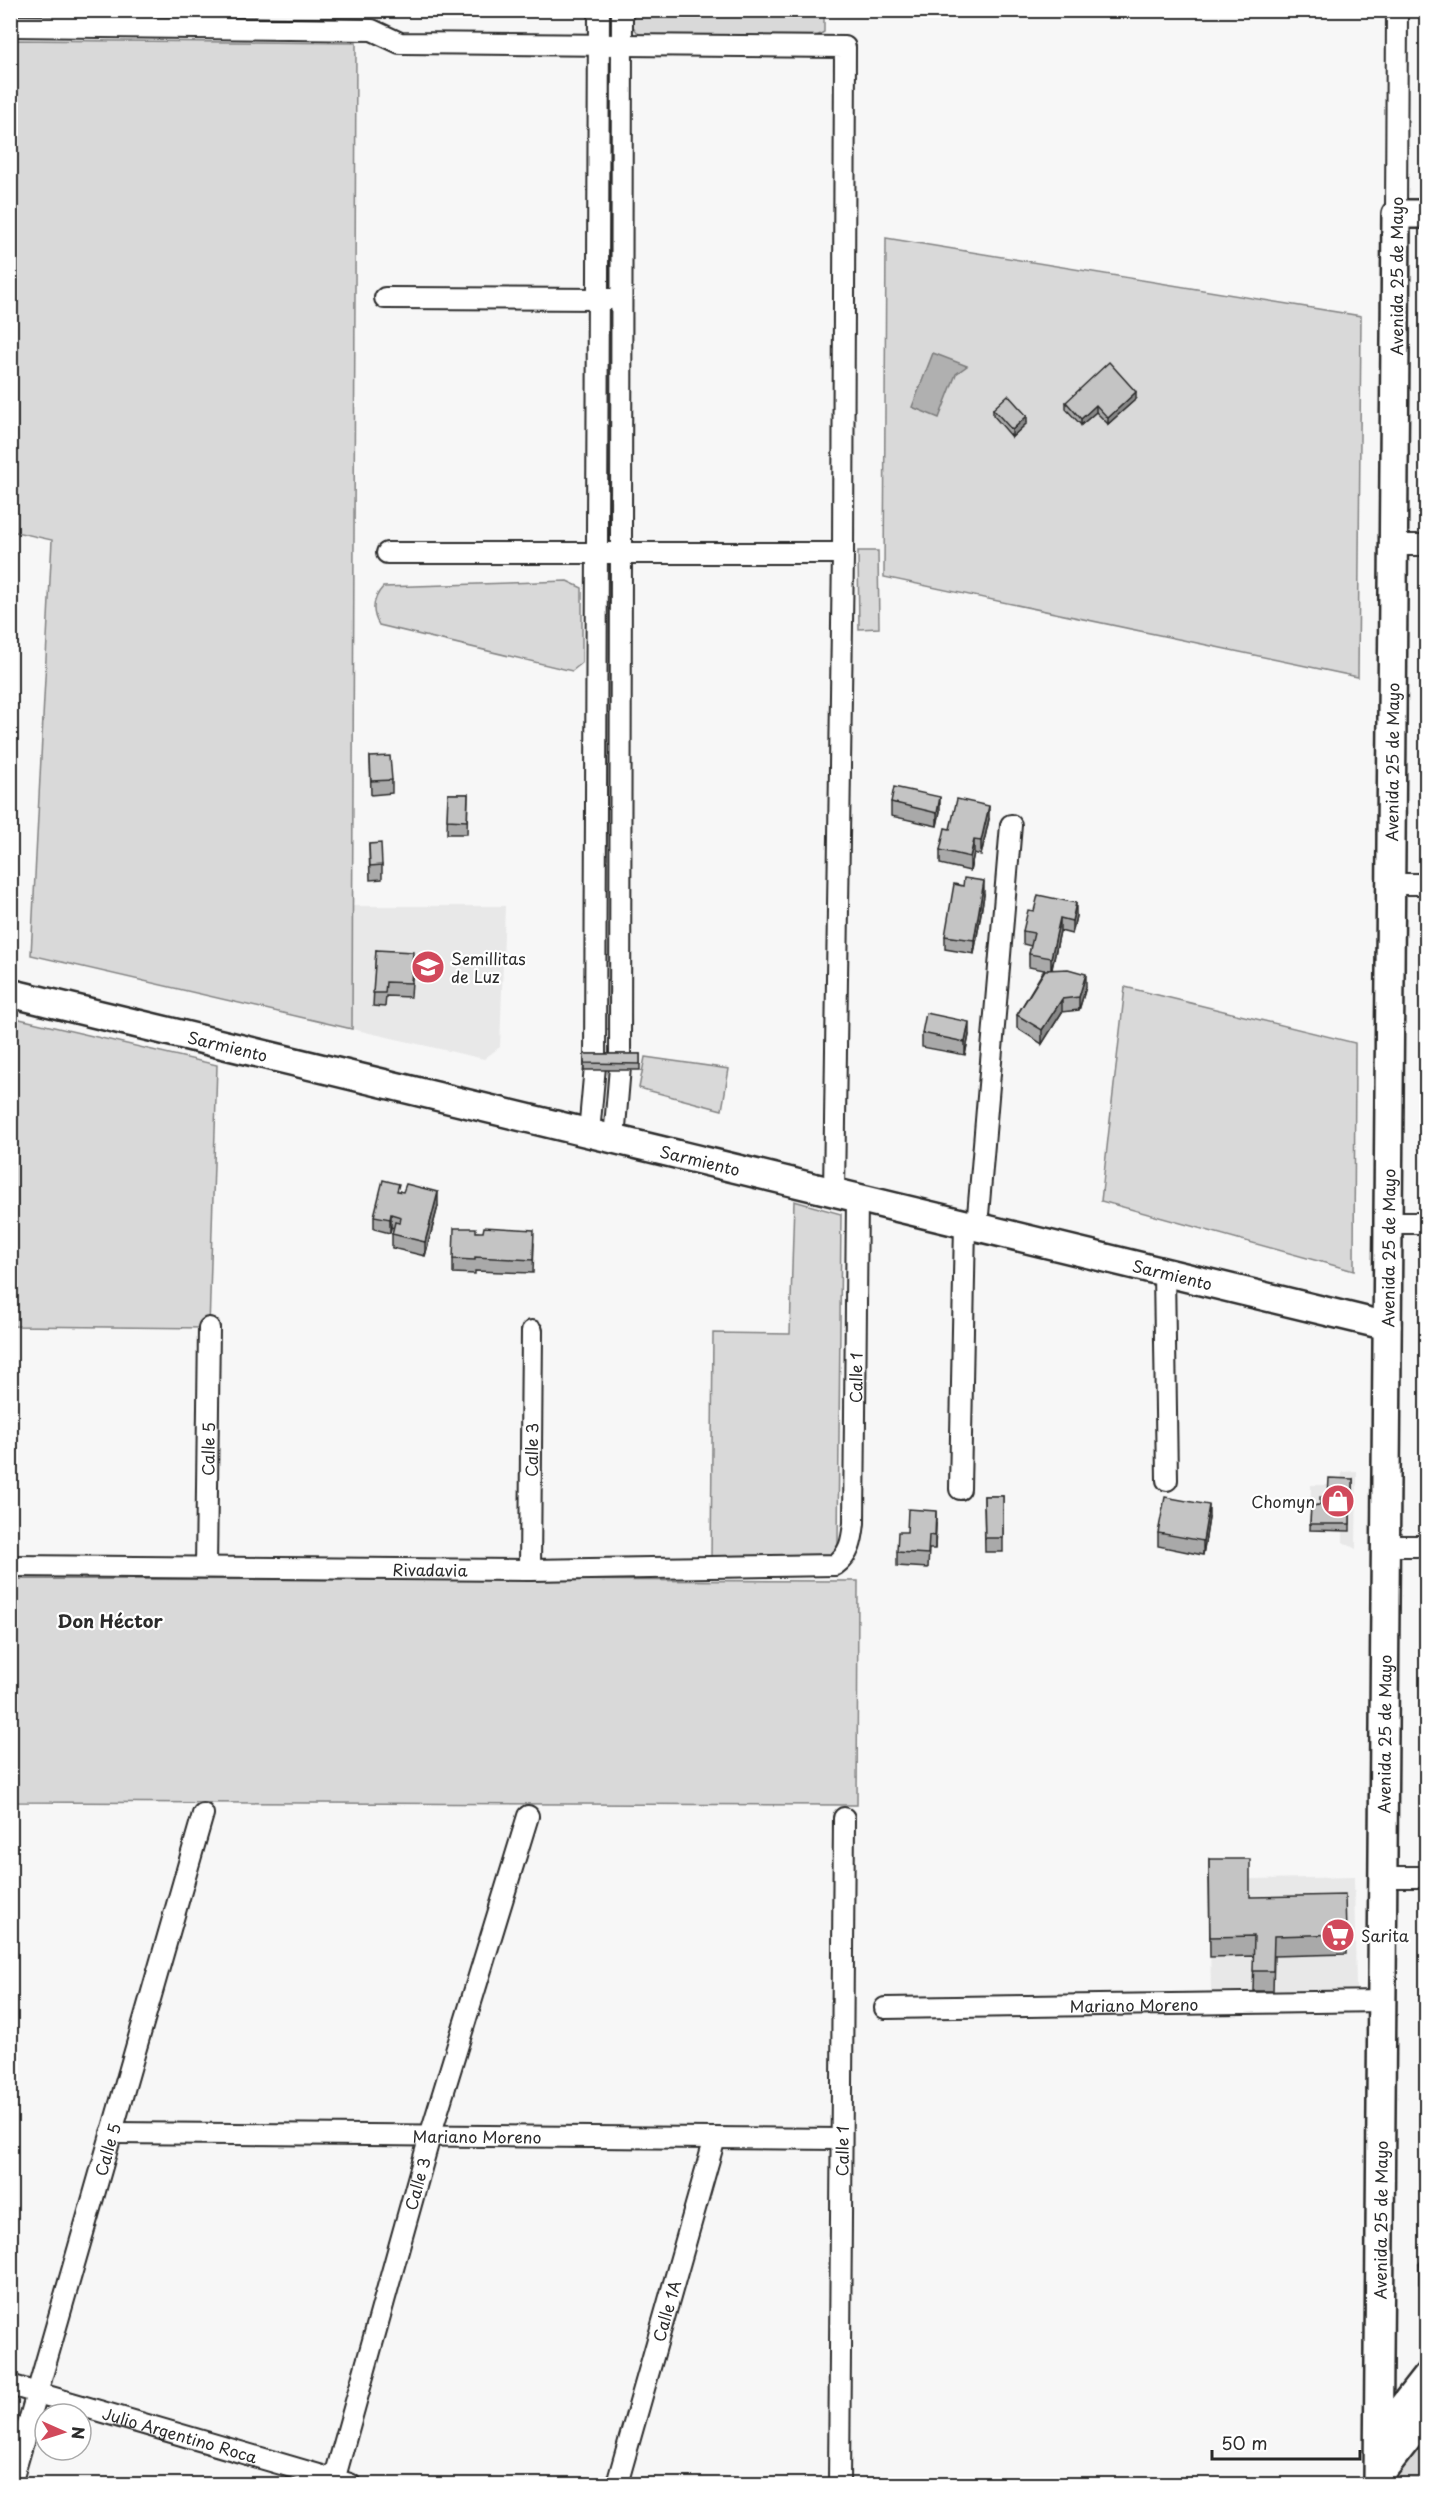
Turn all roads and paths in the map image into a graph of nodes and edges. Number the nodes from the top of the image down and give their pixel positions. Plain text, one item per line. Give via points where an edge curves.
1 (599, 10) edge
2 (622, 10) edge
3 (1397, 10) edge
4 (10, 26) edge
5 (599, 45) junction
6 (622, 45) junction
7 (1396, 214) junction
8 (1426, 214) edge
9 (385, 298) dead end
10 (598, 299) junction
11 (621, 300) junction
12 (1394, 545) junction
13 (1426, 545) edge
14 (387, 553) dead end
15 (597, 553) junction
16 (621, 553) junction
17 (843, 553) junction
18 (1011, 825) dead end
19 (1426, 884) edge
20 (1391, 885) junction
21 (10, 993) edge
22 (602, 1136) junction
23 (846, 1195) junction
24 (1388, 1223) junction
25 (1426, 1223) edge
26 (971, 1226) junction
27 (1164, 1272) junction
28 (1388, 1326) junction
29 (209, 1328) dead end
30 (532, 1331) dead end
31 (1167, 1480) dead end
32 (960, 1489) dead end
33 (1386, 1546) junction
34 (1426, 1546) edge
35 (846, 1557) joint
36 (10, 1566) edge
37 (206, 1568) junction
38 (530, 1570) junction
39 (203, 1814) dead end
40 (528, 1816) dead end
41 (844, 1818) dead end
42 (1383, 1877) junction
43 (1426, 1877) edge
44 (1383, 2001) junction
45 (885, 2008) dead end
46 (111, 2133) junction
47 (430, 2136) junction
48 (716, 2138) junction
49 (842, 2139) junction
50 (1426, 2377) edge
51 (10, 2385) edge
52 (37, 2393) junction
53 (1426, 2415) edge
54 (1379, 2437) junction
55 (1379, 2480) edge
56 (339, 2483) edge
57 (10, 2484) edge
58 (617, 2484) edge
59 (839, 2484) edge

1 - 5 street
2 - 6 street
3 - 7 street, Avenida 25 de Mayo
4 - 5 street via 372,30 400,43
5 - 6 street
5 - 10 street
6 - 11 street
6 - 17 street, Calle 1 via 845,47
7 - 8 street
7 - 12 street, Avenida 25 de Mayo
9 - 10 street
10 - 11 street
10 - 15 street
11 - 16 street
12 - 13 street
12 - 20 street, Avenida 25 de Mayo
14 - 15 street
15 - 16 street
15 - 22 street via 595,1066
16 - 17 street
16 - 22 street via 620,1066
17 - 23 street, Calle 1
18 - 26 street
19 - 20 street
20 - 24 street, Avenida 25 de Mayo
21 - 22 street, Sarmiento
22 - 23 street, Sarmiento
23 - 26 street, Sarmiento
23 - 35 street, Calle 1 via 854,1523
24 - 25 street
24 - 28 street, Avenida 25 de Mayo
26 - 27 street, Sarmiento
26 - 32 street
27 - 28 street, Sarmiento
27 - 31 street
28 - 33 street, Avenida 25 de Mayo
29 - 37 street, Calle 5
30 - 38 street, Calle 3
33 - 34 street
33 - 42 street, Avenida 25 de Mayo
35 - 38 street, Rivadavia via 835,1565 819,1568
36 - 37 street, Rivadavia
37 - 38 street, Rivadavia
39 - 46 street, Calle 5
40 - 47 street, Calle 3
41 - 49 street, Calle 1
42 - 43 street
42 - 44 street, Avenida 25 de Mayo
44 - 45 street, Mariano Moreno
44 - 54 street, Avenida 25 de Mayo
46 - 47 street, Mariano Moreno
46 - 52 street, Calle 5
47 - 48 street, Mariano Moreno
47 - 56 street, Calle 3
48 - 49 street, Mariano Moreno
48 - 58 street, Calle 1A
49 - 59 street, Calle 1
50 - 54 street
51 - 52 street, Julio Argentino Roca
52 - 56 street, Julio Argentino Roca
52 - 57 street, Calle 5
53 - 55 street
54 - 55 street, Avenida 25 de Mayo

